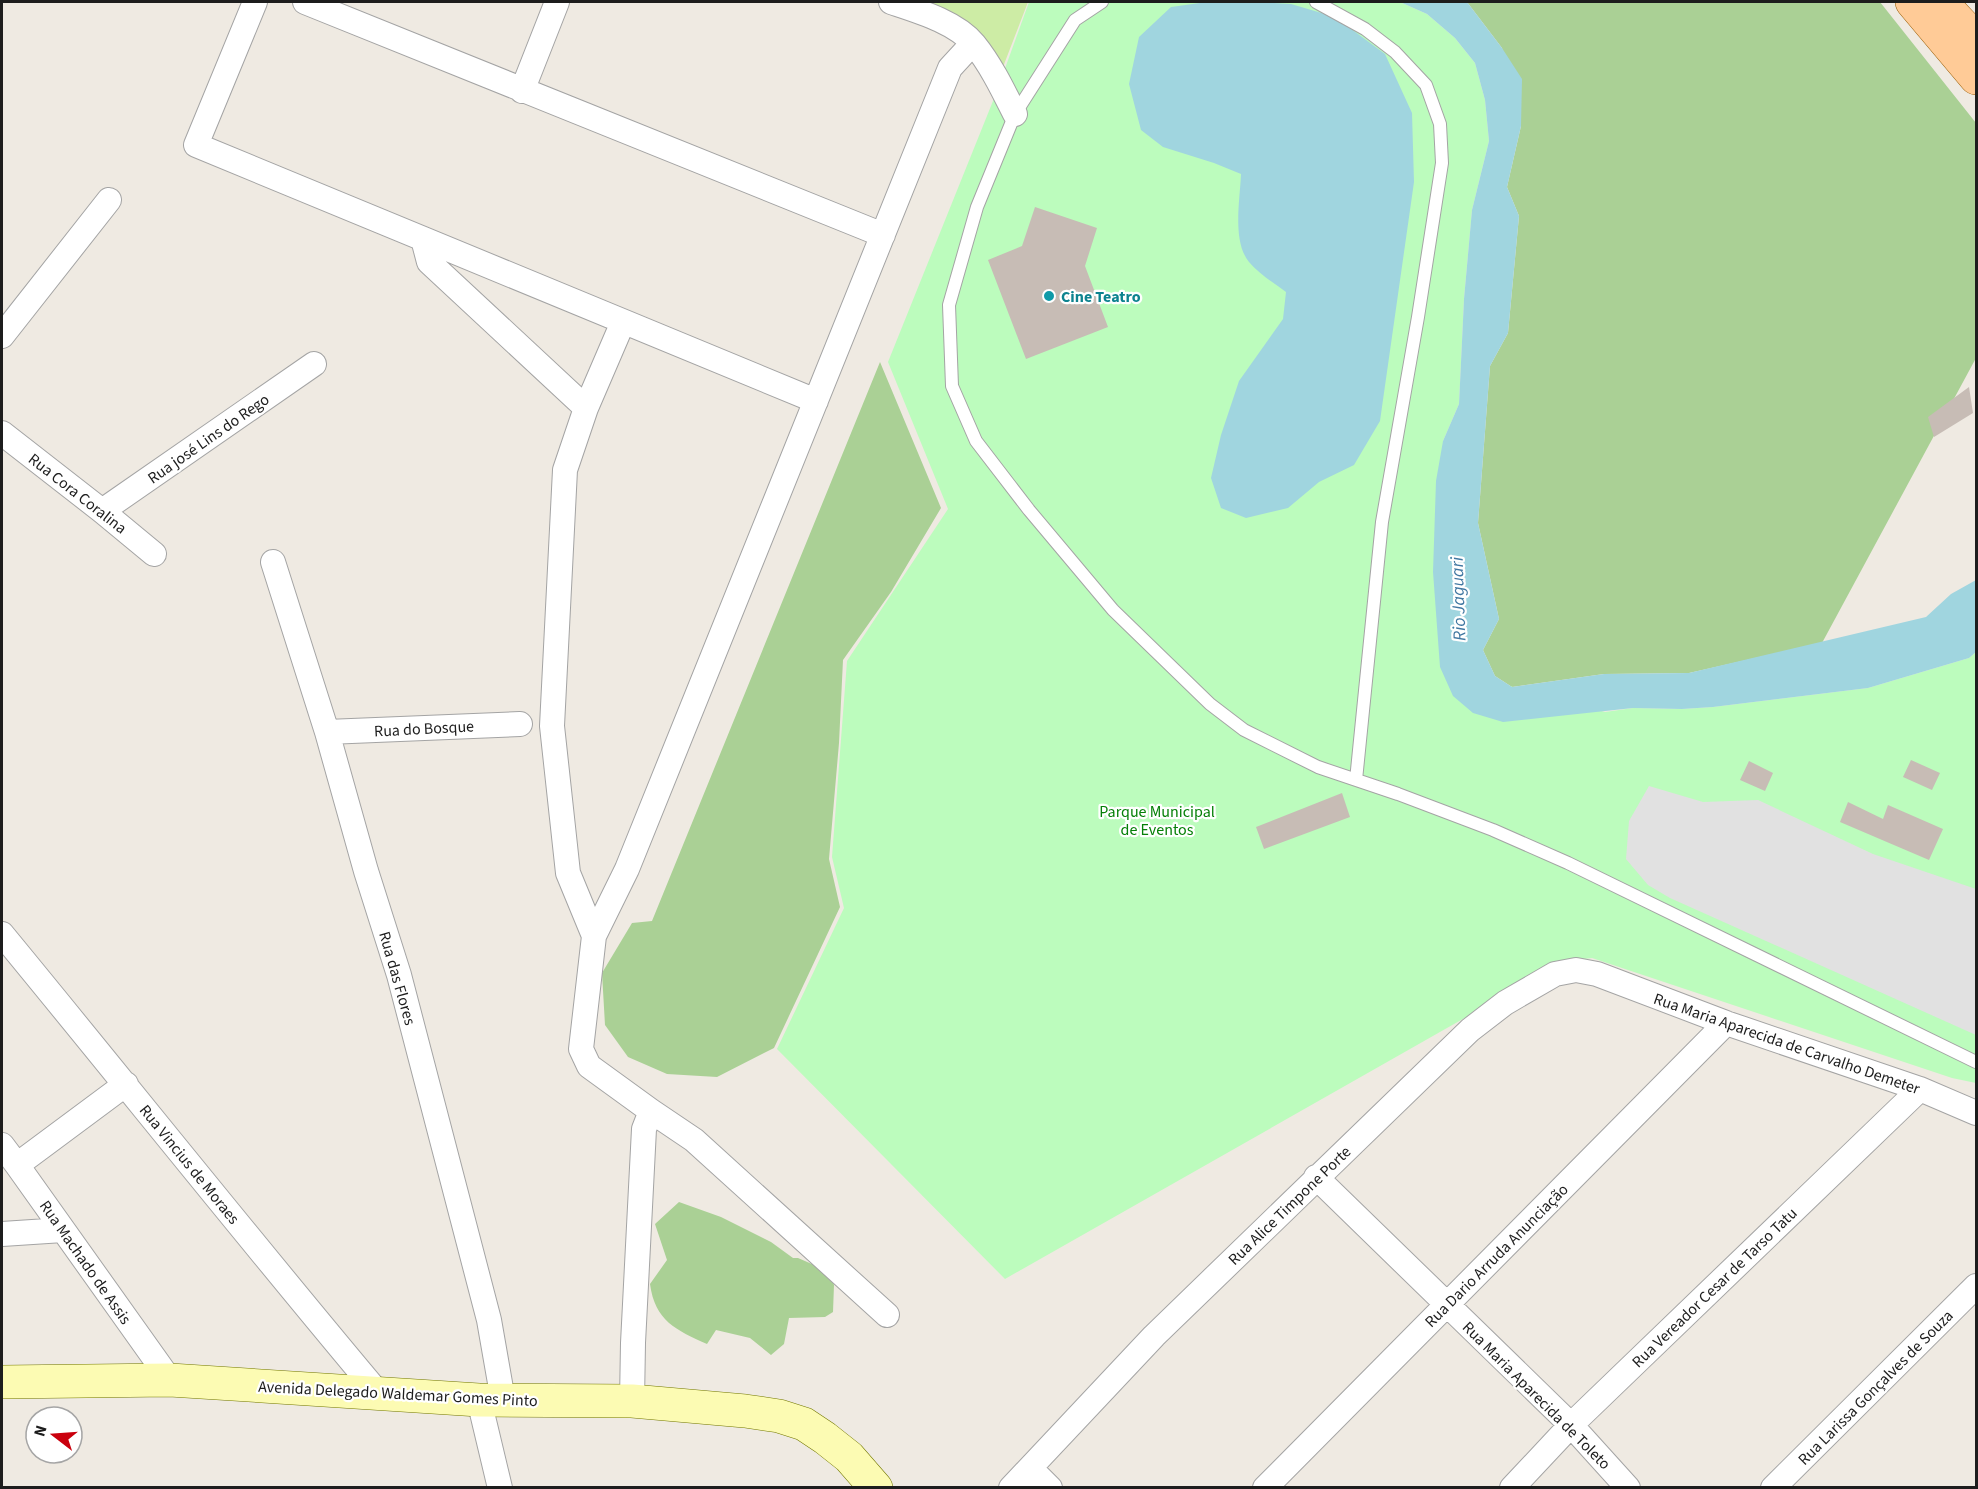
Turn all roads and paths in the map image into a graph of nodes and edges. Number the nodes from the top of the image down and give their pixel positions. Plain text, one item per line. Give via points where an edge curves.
1 (255, 2) edge
2 (305, 2) edge
3 (557, 2) edge
4 (891, 2) edge
5 (1102, 2) edge
6 (1316, 2) edge
7 (1912, 2) edge
8 (1941, 2) edge
9 (1977, 39) edge
10 (973, 43) junction
11 (1977, 78) edge
12 (522, 91) junction
13 (1015, 114) junction
14 (109, 200) dead end
15 (883, 235) junction
16 (423, 239) junction
17 (623, 322) junction
18 (2, 336) edge
19 (314, 364) dead end
20 (816, 401) junction
21 (586, 408) junction
22 (2, 433) edge
23 (102, 511) junction
24 (154, 554) dead end
25 (273, 562) dead end
26 (520, 724) dead end
27 (327, 732) junction
28 (1356, 780) junction
29 (2, 934) edge
30 (594, 936) junction
31 (1597, 974) joint
32 (1726, 1023) junction
33 (1977, 1062) edge
34 (126, 1084) junction
35 (1920, 1089) junction
36 (651, 1111) junction
37 (1977, 1113) edge
38 (2, 1145) edge
39 (17, 1165) junction
40 (1316, 1177) junction
41 (63, 1230) junction
42 (2, 1234) edge
43 (1977, 1286) edge
44 (1446, 1305) junction
45 (887, 1315) dead end
46 (170, 1380) junction
47 (2, 1382) edge
48 (379, 1394) junction
49 (491, 1400) junction
50 (632, 1401) junction
51 (1571, 1425) junction
52 (1030, 1468) junction
53 (500, 1488) edge
54 (876, 1488) edge
55 (1011, 1488) edge
56 (1050, 1488) edge
57 (1265, 1488) edge
58 (1512, 1488) edge
59 (1628, 1488) edge
60 (1773, 1488) edge

1 - 16 street via 196,145
2 - 12 street
3 - 12 street
4 - 10 street via 950,25
5 - 13 lane via 1075,21
6 - 28 lane via 1365,29 1395,52 1426,85 1440,123 1442,163 1382,522
7 - 11 main road
8 - 9 main road
10 - 13 street
10 - 15 street via 950,68
12 - 15 street
13 - 28 lane via 977,207 949,305 952,386 976,441 1113,610 1210,704 1244,730 1318,767
14 - 18 street
15 - 20 street
16 - 17 street
16 - 21 street via 429,262
17 - 20 street
17 - 21 street
19 - 23 street, Rua josé Lins do Rego
20 - 30 street via 627,869
21 - 30 street via 565,470 552,726 568,873
22 - 23 street, Rua Cora Coralina
23 - 24 street, Rua Cora Coralina
25 - 27 street, Rua das Flores
26 - 27 street, Rua do Bosque
27 - 49 street, Rua das Flores via 414,1033 489,1320
28 - 33 lane via 1568,862
29 - 34 street, Rua Vincius de Moraes
30 - 36 street via 581,1049 589,1066
31 - 32 street, Rua Maria Aparecida de Carvalho Demeter
31 - 40 street, Rua Alice Timpone Porte via 1576,970 1555,974 1506,1003 1470,1030
32 - 35 street, Rua Maria Aparecida de Carvalho Demeter
32 - 44 street, Rua Dario Arruda Anunciação
34 - 39 street
34 - 48 street, Rua Vincius de Moraes
35 - 37 street, Rua Maria Aparecida de Carvalho Demeter
35 - 51 street, Rua Vereador Cesar de Tarso Tatu
36 - 45 street via 694,1140
36 - 50 street via 644,1129
38 - 39 street, Rua Machado de Assis
39 - 41 street, Rua Machado de Assis
40 - 44 street, Rua Maria Aparecida de Toleto
40 - 52 street, Rua Alice Timpone Porte via 1154,1336
41 - 42 street
41 - 46 street, Rua Machado de Assis
43 - 60 street, Rua Larissa Gonçalves de Souza
44 - 51 street, Rua Maria Aparecida de Toleto
44 - 57 street, Rua Dario Arruda Anunciação
46 - 47 street, Avenida Delegado Waldemar Gomes Pinto
46 - 48 street, Avenida Delegado Waldemar Gomes Pinto
48 - 49 street, Avenida Delegado Waldemar Gomes Pinto
49 - 50 street, Avenida Delegado Waldemar Gomes Pinto
49 - 53 street, Rua das Flores
50 - 54 street, Avenida Delegado Waldemar Gomes Pinto via 779,1416 804,1424 849,1457
51 - 58 street, Rua Vereador Cesar de Tarso Tatu
51 - 59 street, Rua Maria Aparecida de Toleto
52 - 55 street, Rua Alice Timpone Porte
52 - 56 street

